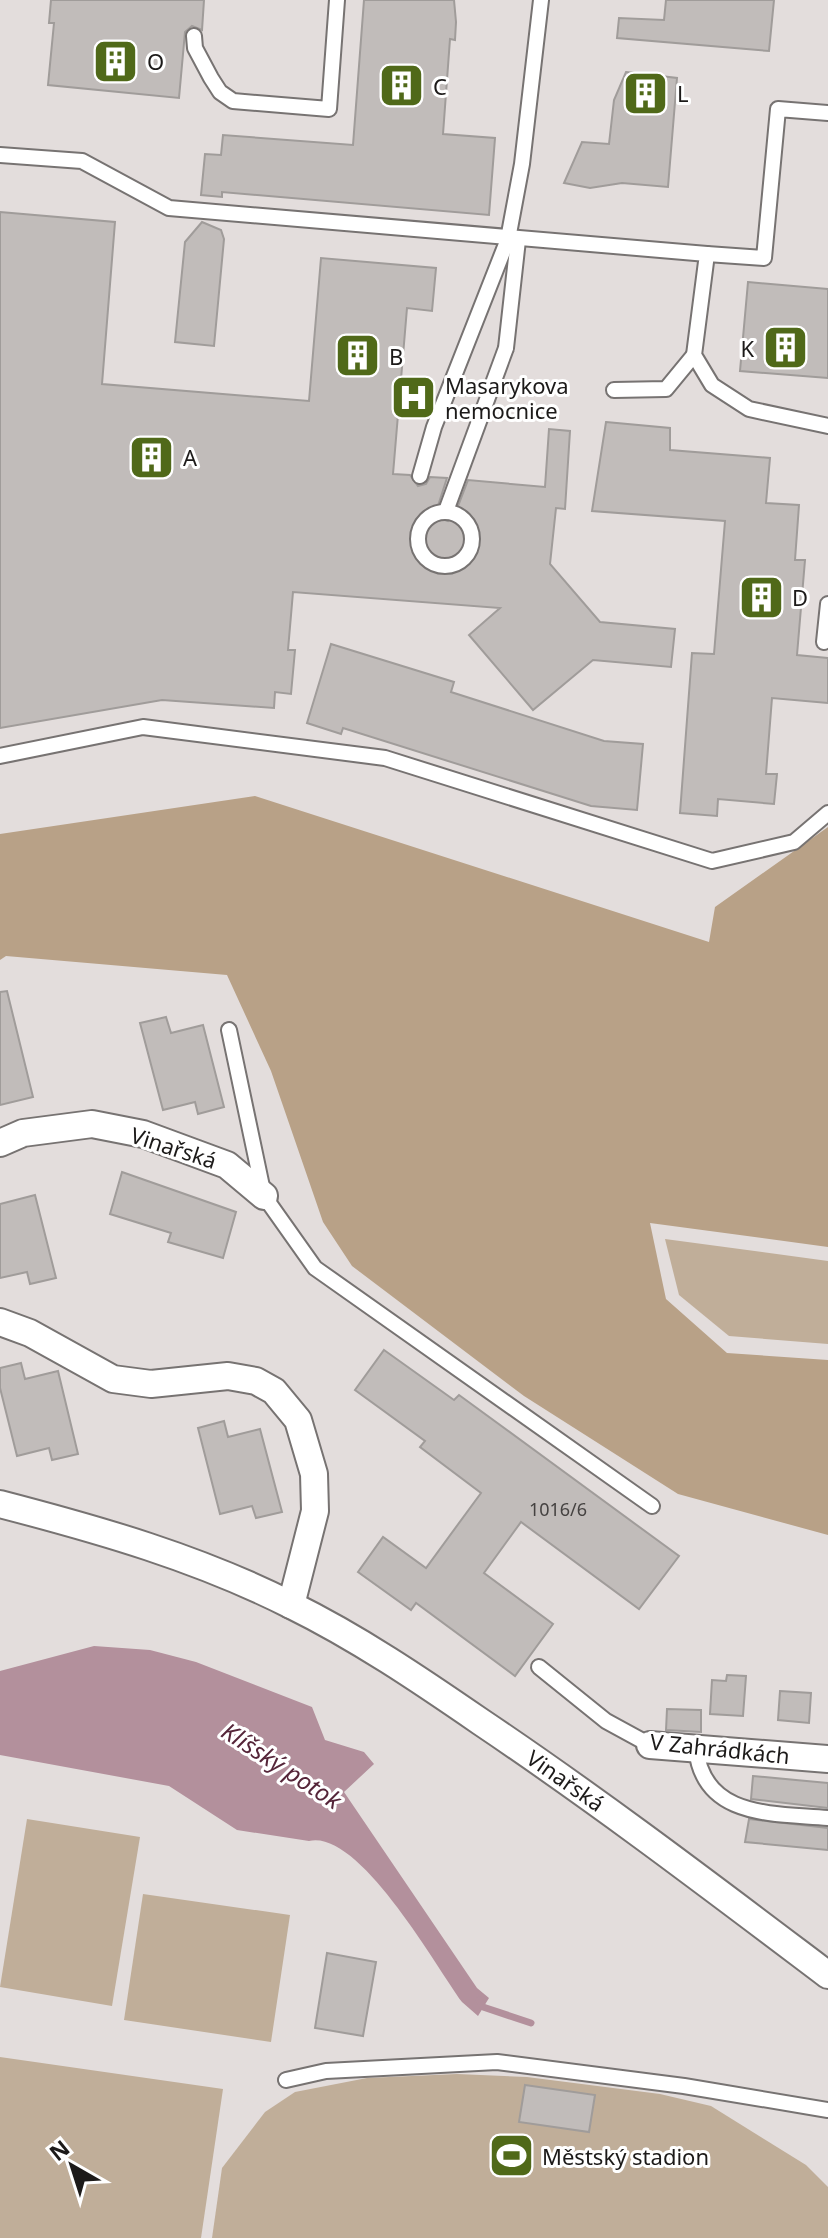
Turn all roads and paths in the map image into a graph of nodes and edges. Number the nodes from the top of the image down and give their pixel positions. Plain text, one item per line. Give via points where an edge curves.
1 (337, 0) edge
2 (541, 0) edge
3 (194, 36) dead end
4 (828, 113) edge
5 (0, 155) edge
6 (513, 240) junction
7 (707, 254) junction
8 (694, 355) junction
9 (614, 390) dead end
10 (828, 426) edge
11 (420, 476) dead end
12 (446, 511) dead end
13 (828, 604) edge
14 (826, 637) edge
15 (0, 756) edge
16 (828, 813) edge
17 (229, 1030) dead end
18 (0, 1143) edge
19 (264, 1196) junction
20 (0, 1322) edge
21 (0, 1504) edge
22 (652, 1506) dead end
23 (291, 1605) junction
24 (539, 1667) dead end
25 (650, 1745) joint
26 (696, 1748) junction
27 (828, 1759) edge
28 (828, 1818) edge
29 (828, 1975) edge
30 (286, 2080) dead end
31 (828, 2110) edge

1 - 3 lane via 329,109 233,101 211,78
2 - 6 lane
4 - 7 lane via 778,109 764,258
5 - 6 lane via 82,161 169,208
6 - 7 lane
6 - 11 lane via 434,427
6 - 12 lane, bridge via 506,348
7 - 8 lane
8 - 9 lane via 666,389
8 - 10 lane via 712,385 749,409
13 - 14 lane
15 - 16 lane via 143,727 385,758 712,861 794,842
17 - 19 lane
18 - 19 street, Vinařská via 23,1133 92,1124 143,1134 227,1165
19 - 22 lane, Vinařská via 315,1268
20 - 23 street via 113,1379 151,1384 228,1376 274,1391 298,1420 314,1474 315,1511
21 - 23 street, Vinařská via 130,1538
23 - 29 street, Vinařská via 395,1663 585,1792
24 - 25 lane, V Zahrádkách via 606,1721
25 - 26 street, V Zahrádkách
26 - 27 street, V Zahrádkách
26 - 28 lane via 706,1784 747,1811
30 - 31 lane via 326,2071 497,2062

